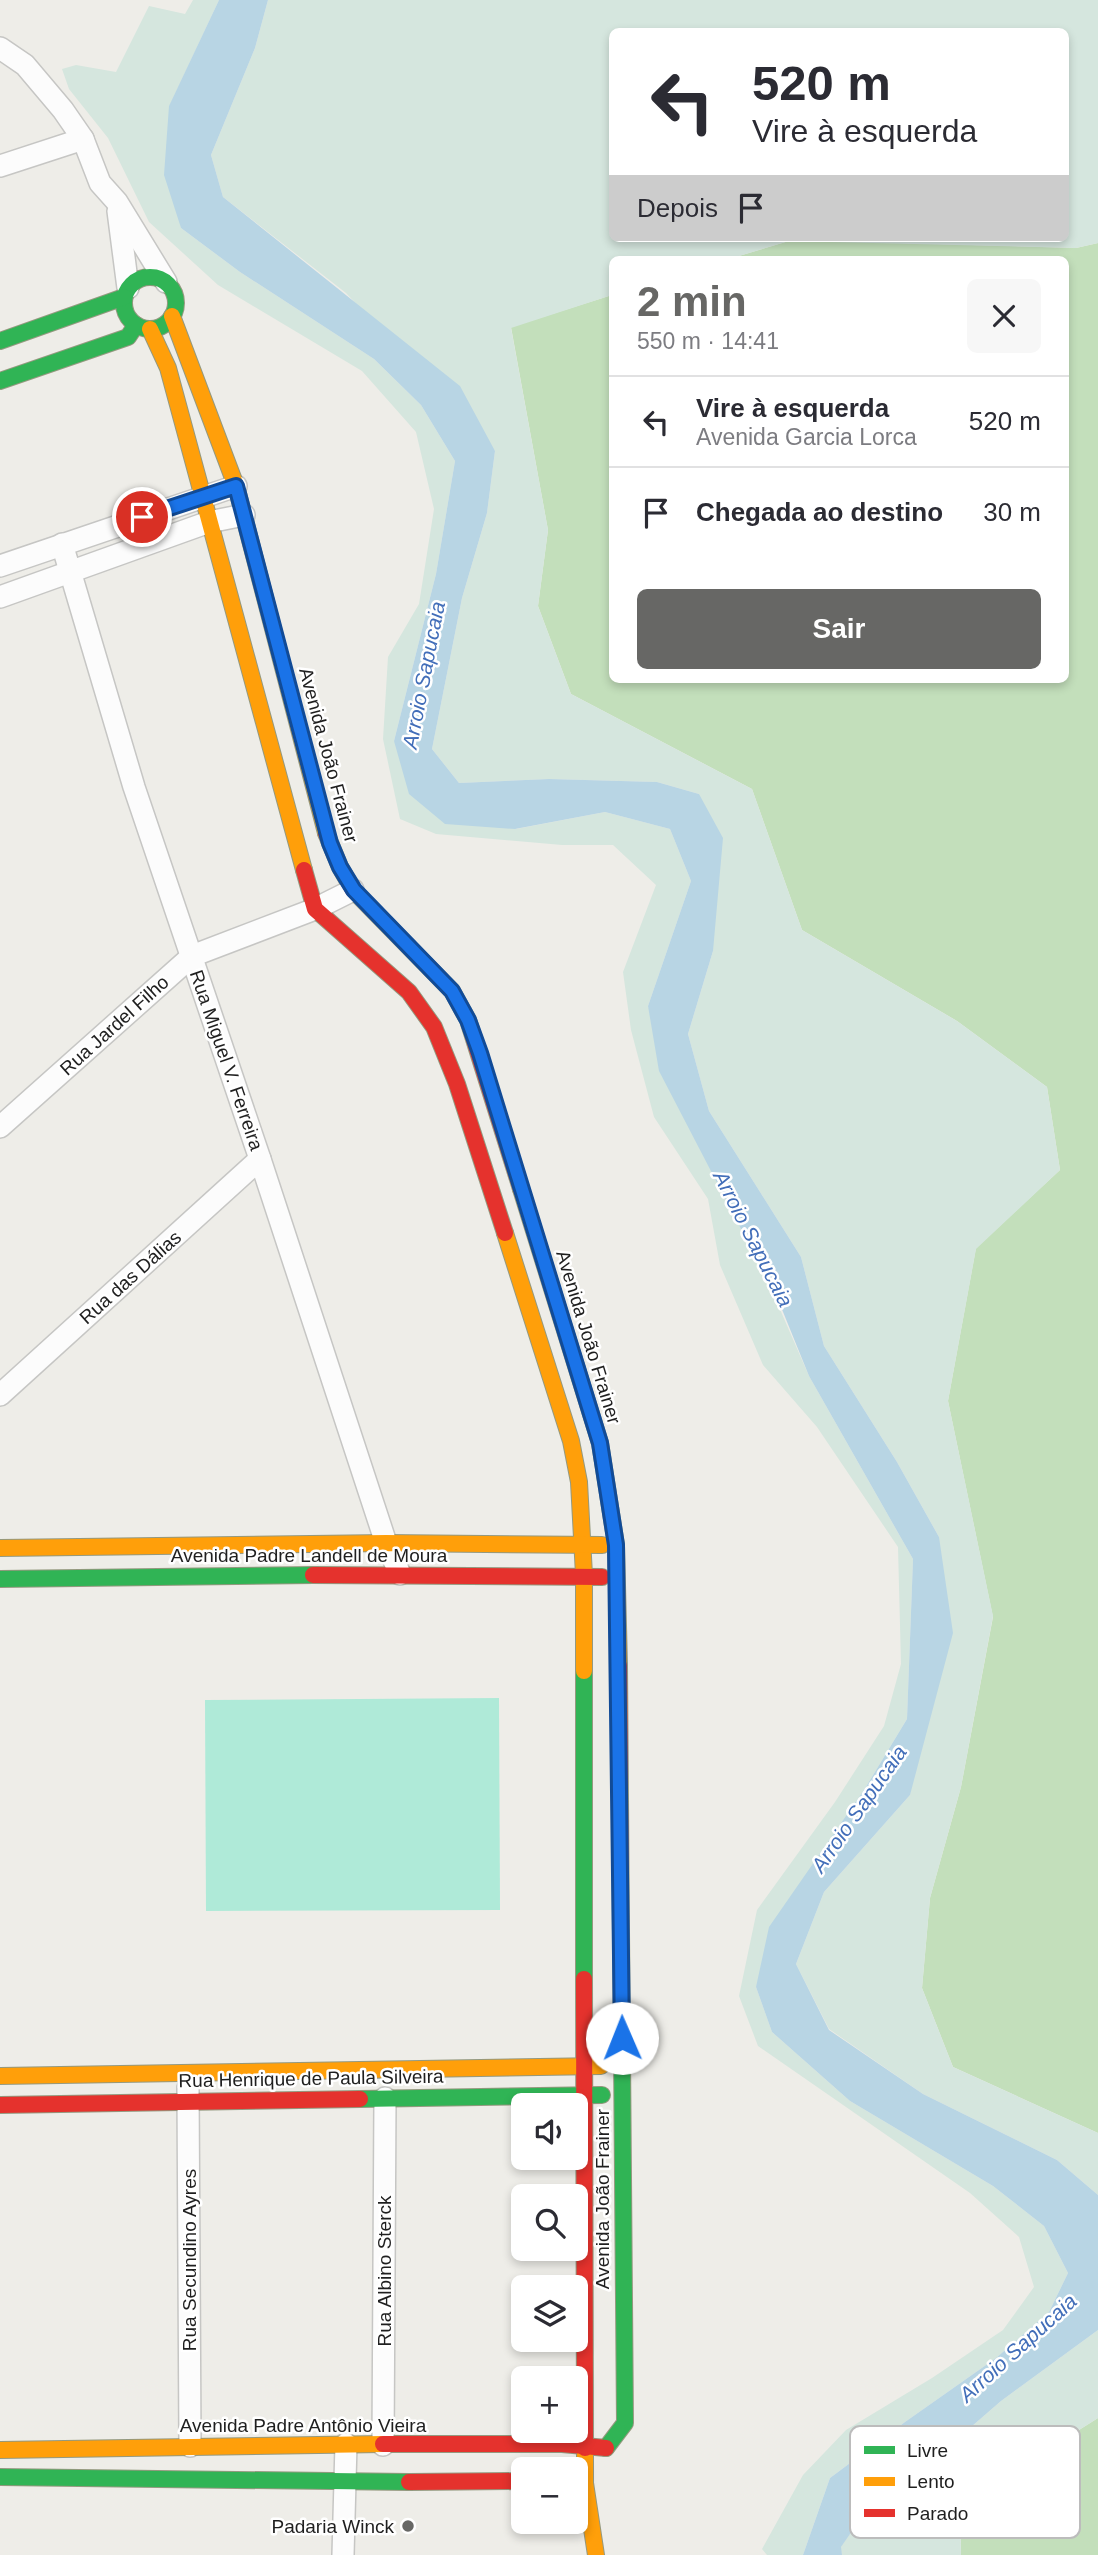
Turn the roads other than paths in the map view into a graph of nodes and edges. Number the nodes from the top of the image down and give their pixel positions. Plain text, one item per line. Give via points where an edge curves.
1 (0, 48) edge
2 (83, 139) junction
3 (0, 166) edge
4 (117, 202) junction
5 (166, 282) junction
6 (126, 293) junction
7 (172, 316) junction
8 (143, 327) junction
9 (0, 341) edge
10 (0, 381) edge
11 (236, 486) junction
12 (203, 495) junction
13 (244, 515) junction
14 (209, 522) junction
15 (62, 544) junction
16 (0, 566) edge
17 (72, 573) junction
18 (0, 597) edge
19 (354, 890) junction
20 (315, 909) junction
21 (192, 956) junction
22 (0, 1127) edge
23 (260, 1159) junction
24 (0, 1395) edge
25 (386, 1543) junction
26 (582, 1545) junction
27 (616, 1545) junction
28 (0, 1548) edge
29 (400, 1574) junction
30 (584, 1575) junction
31 (618, 1578) junction
32 (0, 1579) edge
33 (583, 2066) junction
34 (622, 2066) junction
35 (189, 2073) junction
36 (115, 2074) junction
37 (0, 2076) edge
38 (583, 2093) edge
39 (588, 2095) edge
40 (511, 2096) edge
41 (622, 2096) junction
42 (385, 2098) junction
43 (188, 2100) junction
44 (115, 2103) junction
45 (0, 2105) edge
46 (584, 2170) edge
47 (346, 2444) junction
48 (383, 2445) junction
49 (190, 2446) junction
50 (587, 2446) junction
51 (0, 2450) edge
52 (606, 2454) joint
53 (585, 2457) edge
54 (0, 2477) edge
55 (511, 2481) edge
56 (346, 2483) junction
57 (588, 2484) edge
58 (588, 2512) edge
59 (593, 2533) junction
60 (343, 2555) edge
61 (596, 2555) edge

1 - 2 street via 31,73
2 - 3 street
2 - 4 street via 100,183
4 - 5 street
4 - 6 street
5 - 6 street via 145,277
5 - 7 street via 175,296
6 - 8 street via 126,313
6 - 9 street
7 - 8 street via 164,325
7 - 11 street, Avenida João Frainer
8 - 10 street via 128,337
8 - 12 street via 168,368
11 - 12 street
11 - 13 street, Avenida João Frainer
12 - 14 street
12 - 15 street
13 - 14 street
13 - 19 street, Avenida João Frainer via 330,843
14 - 17 street
14 - 20 street
15 - 16 street
15 - 17 street, Rua Miguel V. Ferreira
17 - 18 street
17 - 21 street, Rua Miguel V. Ferreira via 134,787
19 - 20 street, Rua Jardel Filho
19 - 27 street, Avenida João Frainer via 452,991 468,1020 600,1443
20 - 21 street, Rua Jardel Filho
20 - 26 street, Avenida João Frainer via 409,992 434,1027 457,1084 571,1441 579,1482
21 - 22 street, Rua Jardel Filho
21 - 23 street, Rua Miguel V. Ferreira
23 - 24 street, Rua das Dálias
23 - 25 street, Rua Miguel V. Ferreira
25 - 26 street, Avenida Padre Landell de Moura
25 - 28 street, Avenida Padre Landell de Moura
25 - 29 street, Rua Miguel V. Ferreira
26 - 27 street, Avenida Padre Landell de Moura
26 - 30 street, Avenida João Frainer
27 - 31 street, Avenida João Frainer
29 - 30 street, Avenida Padre Landell de Moura
29 - 32 street, Avenida Padre Landell de Moura
30 - 31 street, Avenida Padre Landell de Moura
30 - 33 street, Avenida João Frainer
31 - 34 street, Avenida João Frainer
33 - 34 street, Rua Henrique de Paula Silveira
33 - 35 street, Rua Henrique de Paula Silveira
33 - 38 street, Avenida João Frainer
34 - 41 street, Avenida João Frainer
35 - 36 street, Rua Henrique de Paula Silveira
35 - 43 street, Rua Secundino Ayres
36 - 37 street, Rua Henrique de Paula Silveira
36 - 44 street
39 - 41 street, Rua Henrique de Paula Silveira
40 - 42 street, Rua Henrique de Paula Silveira
41 - 52 street, Avenida João Frainer via 625,2423
42 - 43 street, Rua Henrique de Paula Silveira
42 - 48 street, Rua Albino Sterck
43 - 44 street, Rua Henrique de Paula Silveira
43 - 49 street, Rua Secundino Ayres
44 - 45 street, Rua Henrique de Paula Silveira
46 - 50 street, Avenida João Frainer
47 - 48 street, Avenida Padre Antônio Vieira
47 - 49 street, Avenida Padre Antônio Vieira
47 - 56 street
48 - 50 street, Avenida Padre Antônio Vieira
49 - 51 street, Avenida Padre Antônio Vieira
50 - 52 street, Avenida Padre Antônio Vieira
50 - 53 street, Avenida João Frainer
54 - 56 street
55 - 56 street
56 - 60 street
57 - 59 street via 602,2486
58 - 59 street, Avenida João Frainer
59 - 61 street, Avenida João Frainer

